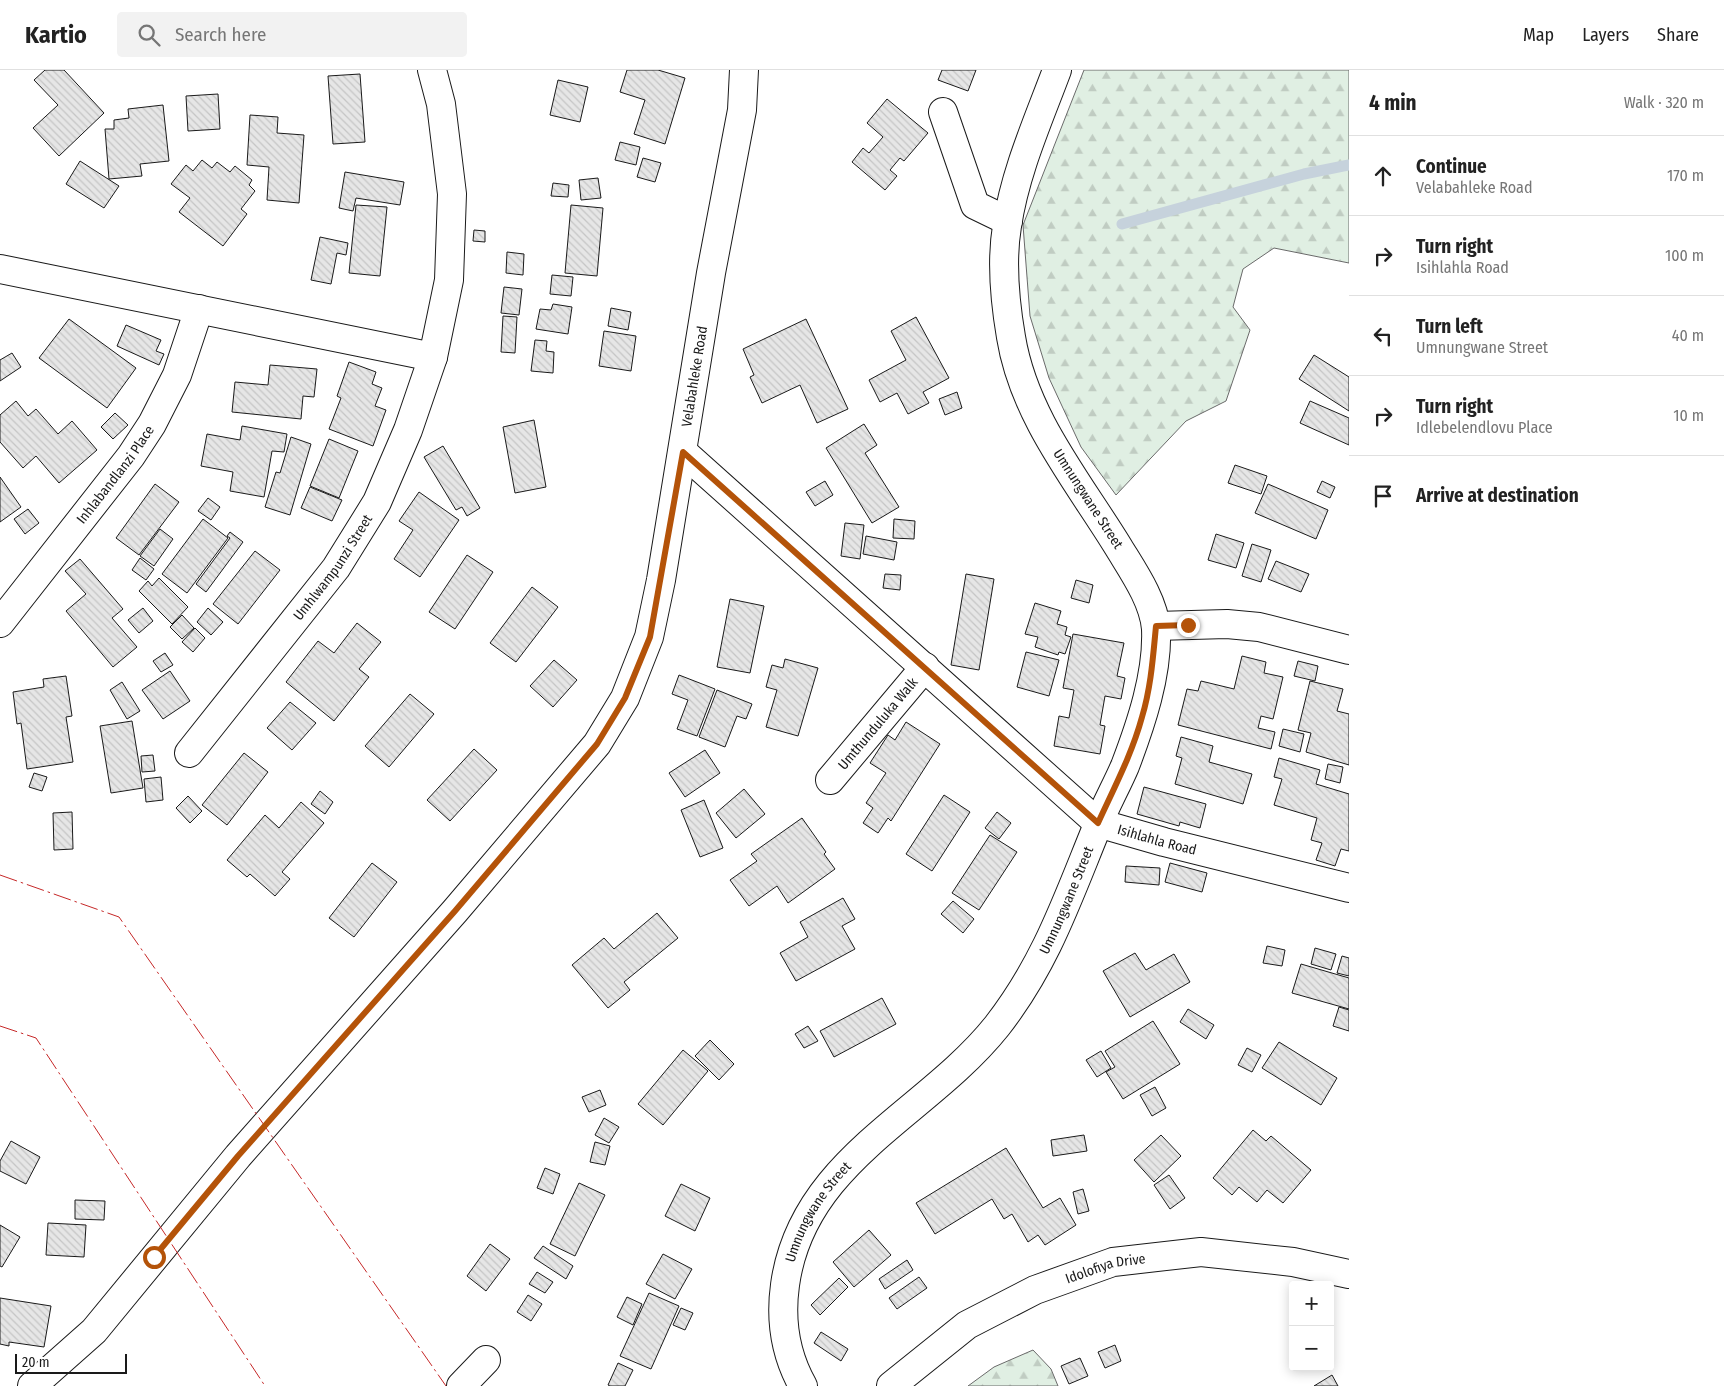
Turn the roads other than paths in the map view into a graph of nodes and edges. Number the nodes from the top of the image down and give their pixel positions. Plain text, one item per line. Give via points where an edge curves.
1 (432, 70) edge
2 (744, 70) edge
3 (1057, 70) edge
4 (943, 112) dead end
5 (1008, 220) junction
6 (0, 270) edge
7 (199, 310) junction
8 (433, 357) junction
9 (683, 452) junction
10 (0, 623) edge
11 (1156, 626) junction
12 (1349, 650) edge
13 (925, 667) junction
14 (189, 753) dead end
15 (830, 780) dead end
16 (1098, 823) junction
17 (1349, 888) edge
18 (1349, 1274) edge
19 (486, 1360) dead end
20 (32, 1386) edge
21 (461, 1386) edge
22 (803, 1386) edge
23 (891, 1386) edge

1 - 8 street, Umhlwampunzi Street via 442,104 452,194 450,280
2 - 9 street, Velabahleke Road via 742,110 711,273
3 - 5 street, Umnungwane Street via 1022,162
4 - 5 street via 974,205
5 - 11 street, Umnungwane Street via 1005,283 1011,339 1025,392 1050,440 1125,558 1146,597
6 - 7 street
7 - 8 street
7 - 10 street, Inhlabandlanzi Place via 177,375 147,432
8 - 14 street, Umhlwampunzi Street via 408,430 372,511 336,568
9 - 13 street, Isihlahla Road
9 - 20 street, Velabahleke Road via 650,637 625,698 597,744 455,911 238,1156 94,1331
11 - 12 street via 1227,624 1259,627
11 - 16 street, Umnungwane Street via 1152,669 1142,717 1124,768
13 - 15 street, Umthunduluka Walk
13 - 16 street, Isihlahla Road
16 - 17 street, Isihlahla Road
16 - 22 street, Umnungwane Street via 1067,904 1032,976 995,1028 956,1068 870,1142 826,1186 805,1220 788,1267 783,1305 785,1342
18 - 23 street, Idolofiya Drive via 1294,1262 1201,1252 1113,1262 1034,1290 966,1325
19 - 21 street

